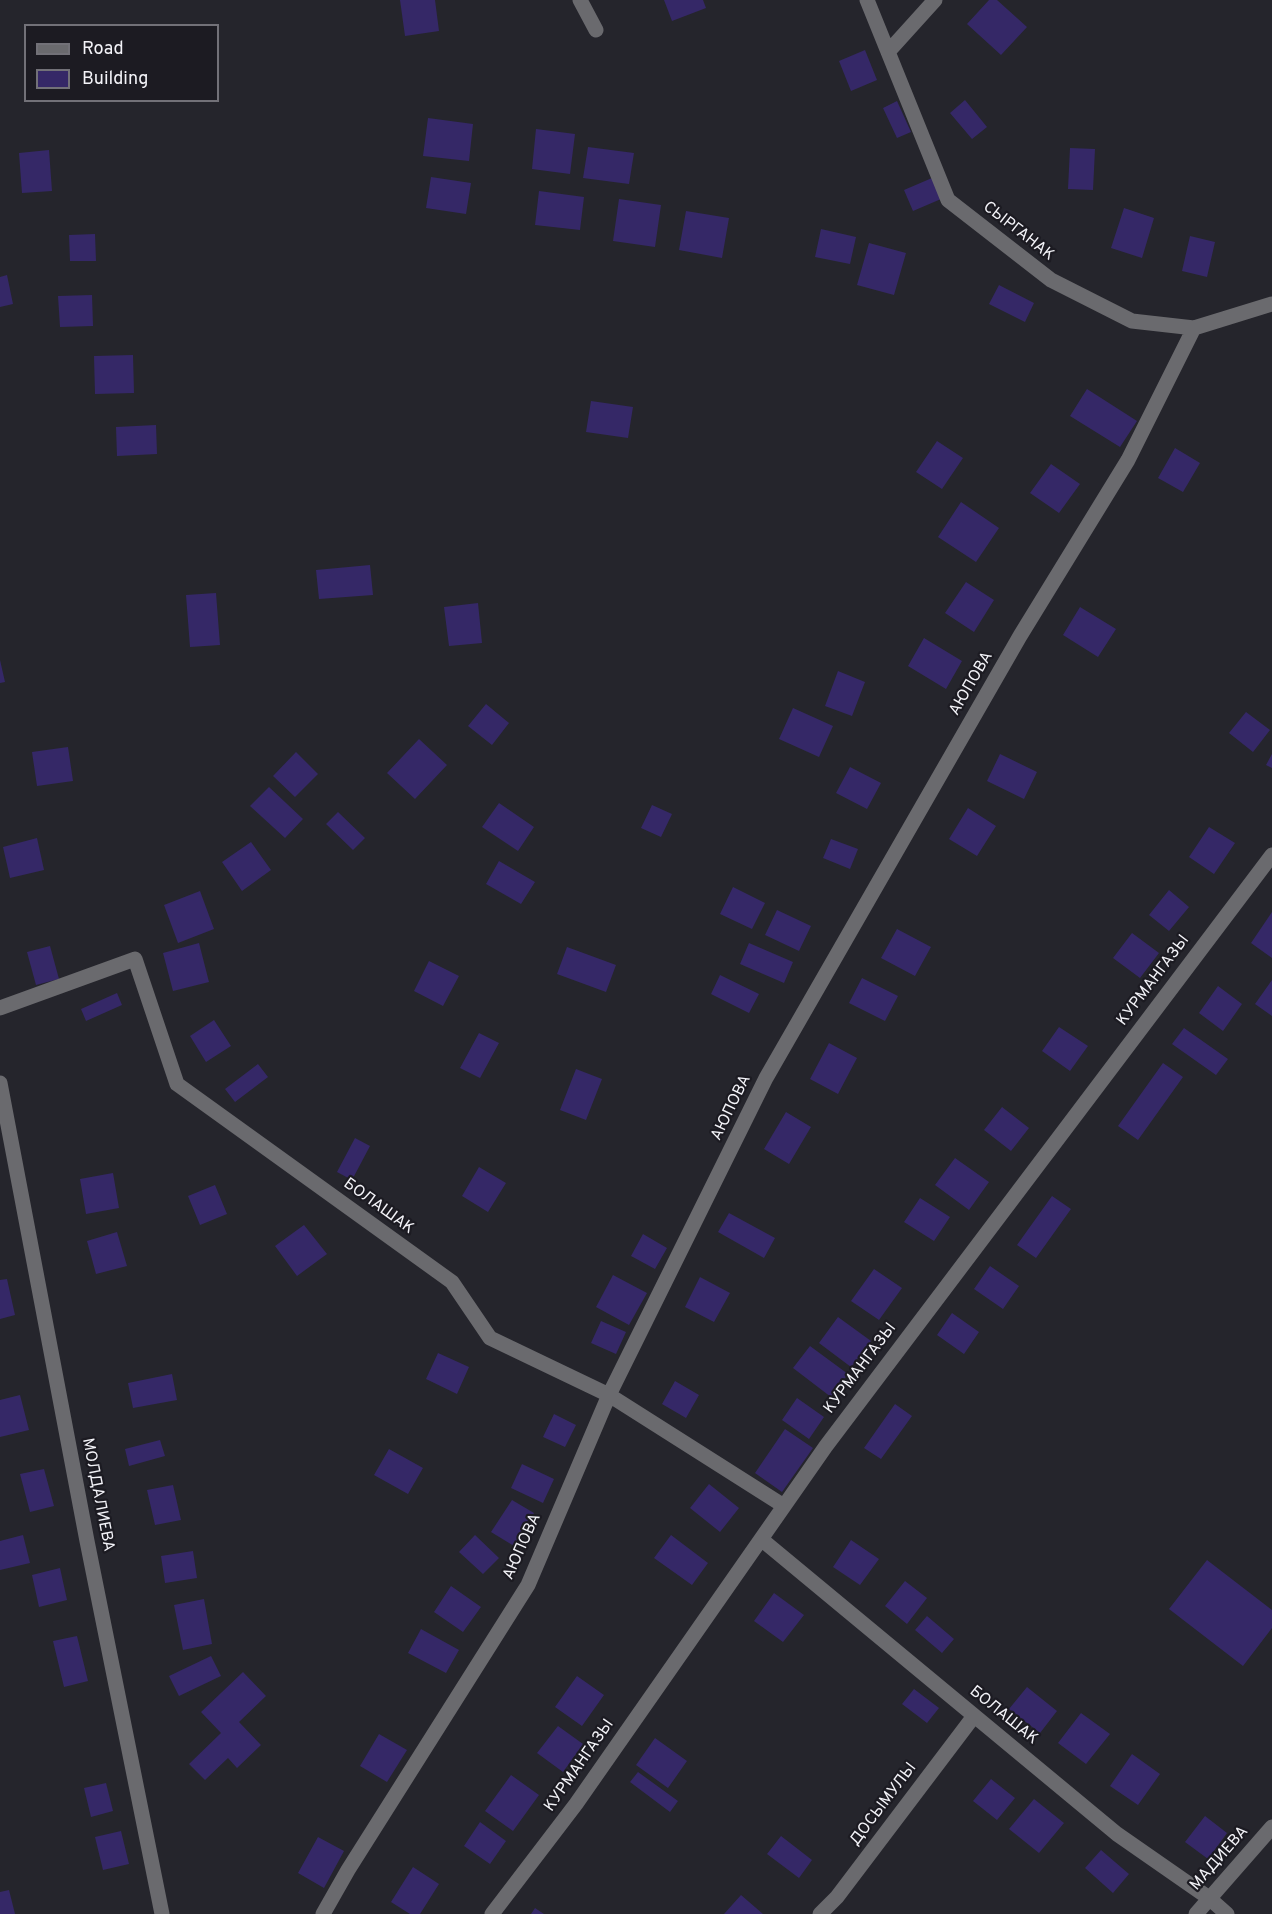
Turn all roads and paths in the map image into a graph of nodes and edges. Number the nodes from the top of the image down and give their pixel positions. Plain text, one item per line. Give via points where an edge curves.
1 (580, 0) edge
2 (867, 0) edge
3 (935, 0) edge
4 (596, 30) dead end
5 (888, 52) junction
6 (1272, 303) edge
7 (1194, 328) junction
8 (1272, 855) edge
9 (0, 1008) edge
10 (0, 1083) edge
11 (609, 1395) junction
12 (784, 1506) junction
13 (761, 1539) junction
14 (974, 1716) junction
15 (1272, 1827) edge
16 (1209, 1898) junction
17 (162, 1914) edge
18 (322, 1914) edge
19 (492, 1914) edge
20 (820, 1914) edge
21 (1196, 1914) edge
22 (1227, 1914) edge

1 - 4 street
2 - 5 street, СЫРГАНАК
3 - 5 street
5 - 7 street, СЫРГАНАК via 948,200 1051,280 1131,321
6 - 7 street, СЫРГАНАК
7 - 11 street, АЮПОВА via 1128,460 1020,636 766,1078
8 - 12 street, КУРМАНГАЗЫ
9 - 11 street, БОЛАШАК via 135,959 177,1084 452,1282 490,1338
10 - 17 street, МОЛДАЛИЕВА
11 - 12 street, БОЛАШАК
11 - 18 street, АЮПОВА via 528,1585
12 - 13 street, КУРМАНГАЗЫ
13 - 14 street, БОЛАШАК
13 - 19 street, КУРМАНГАЗЫ via 576,1804
14 - 16 street, БОЛАШАК via 1117,1834
14 - 20 street, ДОСЫМУЛЫ
15 - 16 street, МАДИЕВА
16 - 21 street, МАДИЕВА
16 - 22 street, БОЛАШАК

